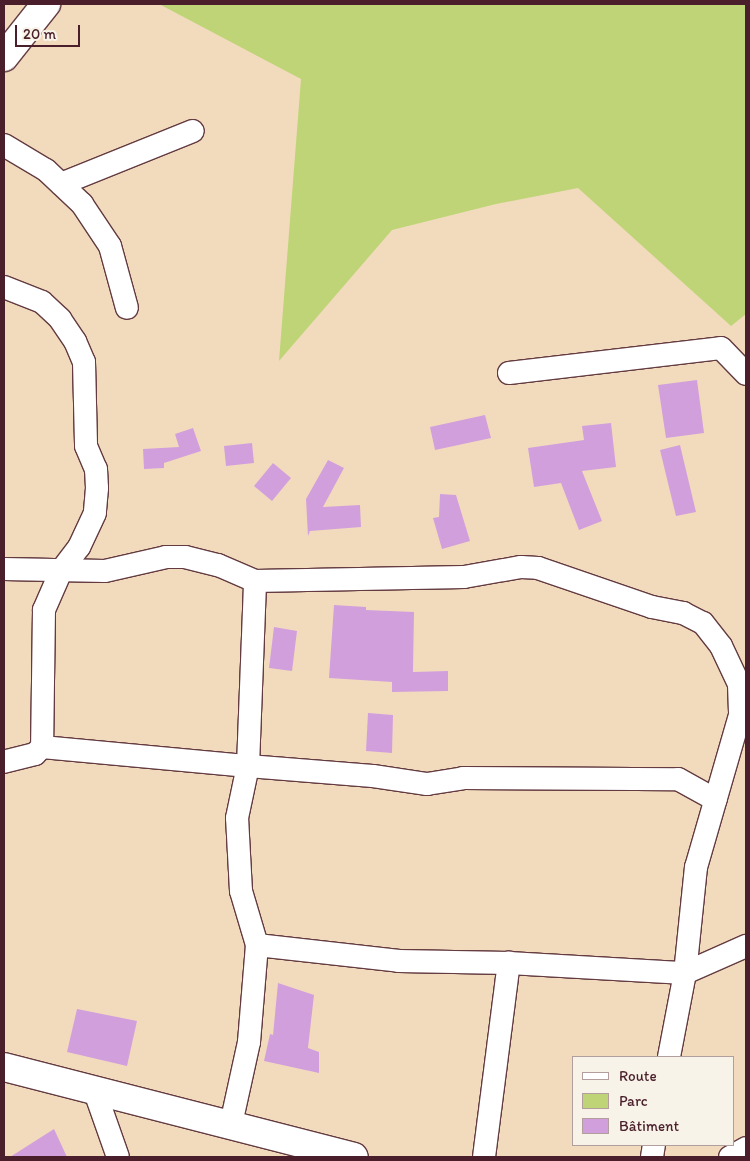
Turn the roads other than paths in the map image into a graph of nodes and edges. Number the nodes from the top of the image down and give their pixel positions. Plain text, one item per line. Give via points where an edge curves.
1 (46, 4) edge
2 (4, 58) edge
3 (193, 131) dead end
4 (4, 145) edge
5 (61, 184) junction
6 (4, 288) edge
7 (127, 308) dead end
8 (508, 373) dead end
9 (746, 374) edge
10 (4, 569) edge
11 (61, 571) junction
12 (255, 581) junction
13 (743, 680) edge
14 (42, 747) junction
15 (4, 762) edge
16 (248, 766) junction
17 (716, 800) junction
18 (257, 945) junction
19 (746, 946) edge
20 (509, 963) junction
21 (685, 972) junction
22 (668, 1056) edge
23 (4, 1066) edge
24 (94, 1089) junction
25 (231, 1124) junction
26 (746, 1148) edge
27 (118, 1157) edge
28 (354, 1157) edge
29 (484, 1157) edge
30 (730, 1157) edge

1 - 2 street
3 - 5 street
4 - 5 street via 46,170
5 - 7 street via 82,204 110,246
6 - 11 street via 42,302 60,319 84,362 86,446 96,469 95,513 80,547
8 - 9 street via 721,348
10 - 11 street
11 - 12 street via 106,571 166,557 185,557
11 - 14 street via 44,610
12 - 13 street via 464,577 521,567 538,568 652,607 683,613 702,623
12 - 16 street
13 - 17 street via 740,715
14 - 15 street via 36,754
14 - 16 street
16 - 17 street via 373,776 427,784 463,778 678,779
16 - 18 street via 237,818 240,891
17 - 21 street via 696,867
18 - 20 street via 399,961
18 - 25 street via 249,1042
19 - 21 street
20 - 21 street
20 - 29 street
21 - 22 street
23 - 24 street
24 - 25 street
24 - 27 street
25 - 28 street
26 - 30 street

